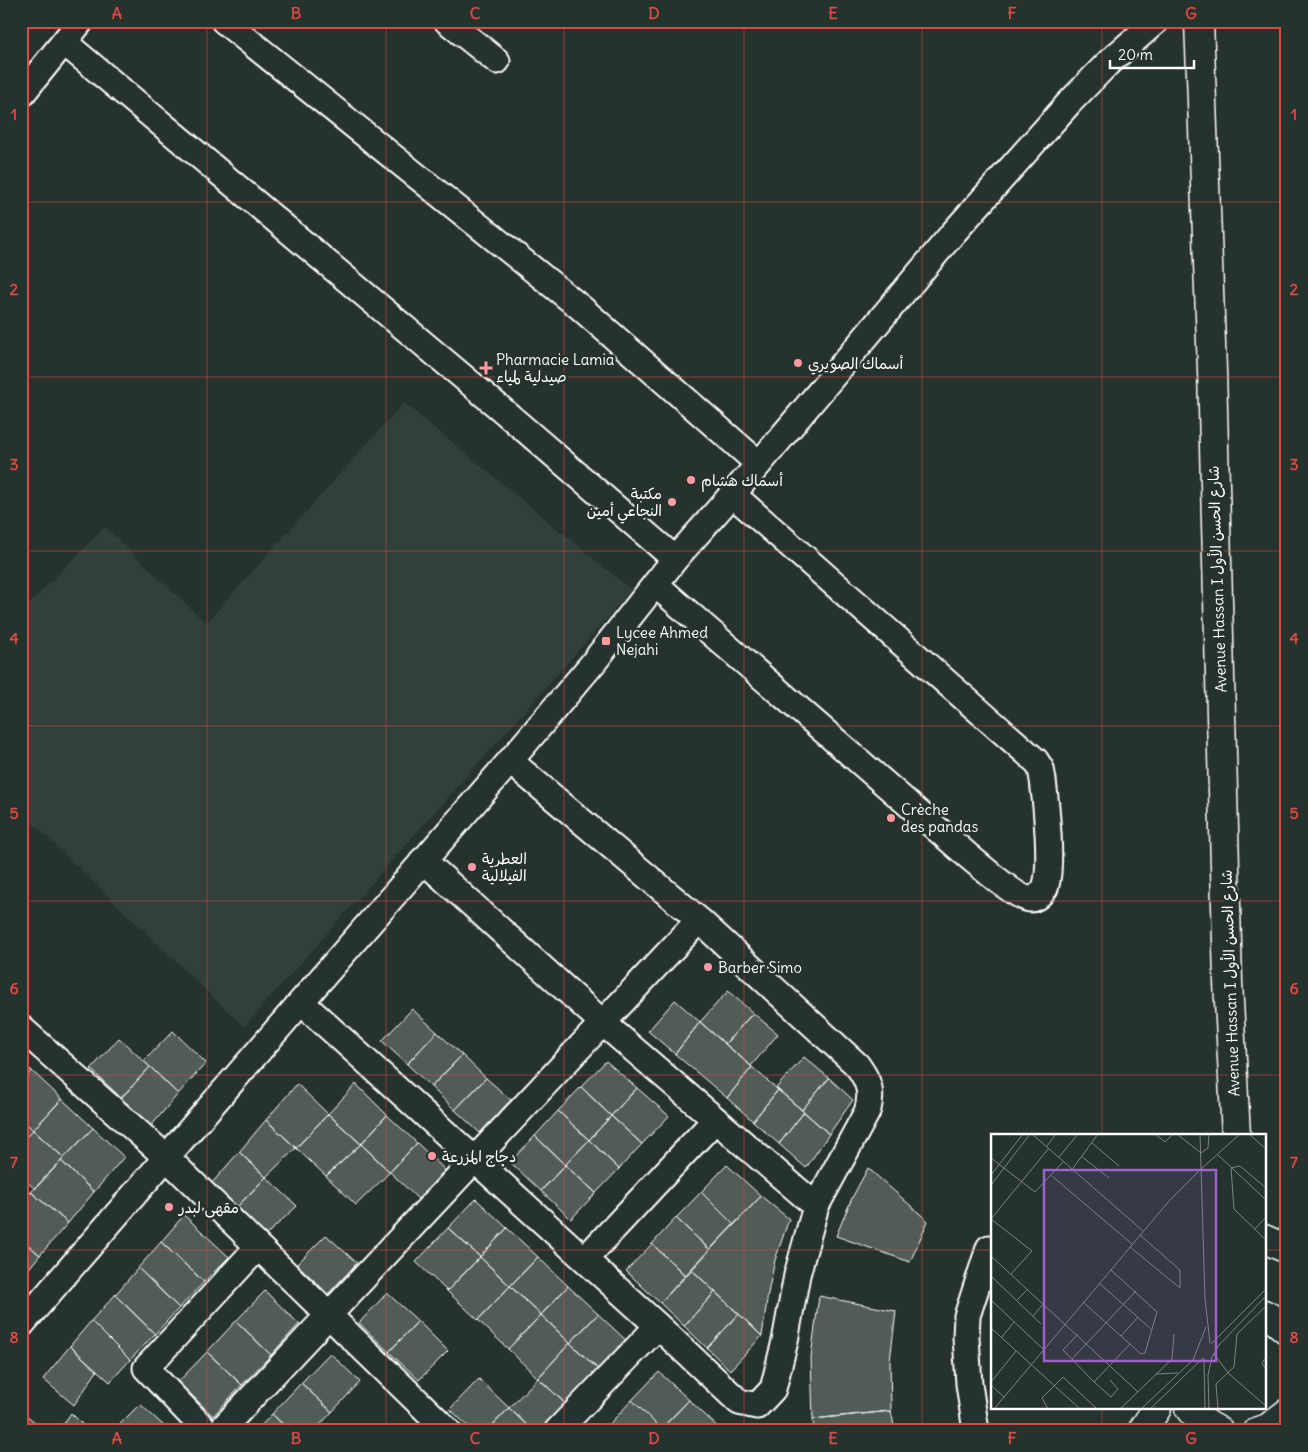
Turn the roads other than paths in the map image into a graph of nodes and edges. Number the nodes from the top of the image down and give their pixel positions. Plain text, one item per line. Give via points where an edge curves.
1 (82, 21) edge
2 (224, 21) edge
3 (447, 21) edge
4 (1156, 21) edge
5 (1199, 21) edge
6 (65, 43) junction
7 (496, 61) dead end
8 (21, 95) edge
9 (759, 464) junction
10 (732, 494) junction
11 (675, 559) junction
12 (654, 584) junction
13 (510, 761) junction
14 (423, 860) junction
15 (699, 920) junction
16 (301, 1002) junction
17 (603, 1023) junction
18 (21, 1028) edge
19 (715, 1120) junction
20 (1236, 1134) edge
21 (166, 1157) junction
22 (474, 1159) junction
23 (816, 1206) junction
24 (1266, 1239) edge
25 (258, 1247) junction
26 (989, 1248) dead end
27 (1287, 1249) edge
28 (585, 1259) junction
29 (329, 1315) junction
30 (21, 1325) edge
31 (658, 1326) junction
32 (1156, 1410) edge
33 (1190, 1410) edge
34 (1211, 1429) edge
35 (206, 1431) edge
36 (220, 1431) edge
37 (448, 1431) edge
38 (557, 1431) edge
39 (976, 1431) edge
40 (1142, 1431) edge

1 - 6 street
2 - 9 street via 580,308
3 - 7 street
4 - 9 street via 1068,103 954,232
5 - 20 main road, Avenue Hassan I شارع الحسن الأول via 1228,982
6 - 8 street
6 - 11 street
9 - 10 street
10 - 11 street
10 - 12 street via 1036,761 1043,780 1048,870 1041,894 1029,899 1016,893 967,855
11 - 12 street
12 - 13 street
13 - 14 street
13 - 15 street
14 - 16 street
14 - 17 street
15 - 17 street
15 - 23 street via 857,1065 871,1089 867,1112
16 - 21 street
16 - 22 street
17 - 19 street
17 - 22 street
18 - 21 street
19 - 23 street
19 - 28 street
21 - 25 street
21 - 30 street
22 - 28 street
22 - 29 street
23 - 31 street via 797,1275 773,1389 757,1406 739,1402
24 - 27 main road
25 - 29 street
25 - 35 street via 146,1368
26 - 39 street via 967,1316 969,1384
28 - 31 street
29 - 36 street
29 - 37 street
31 - 38 street
32 - 40 main road
33 - 34 main road

